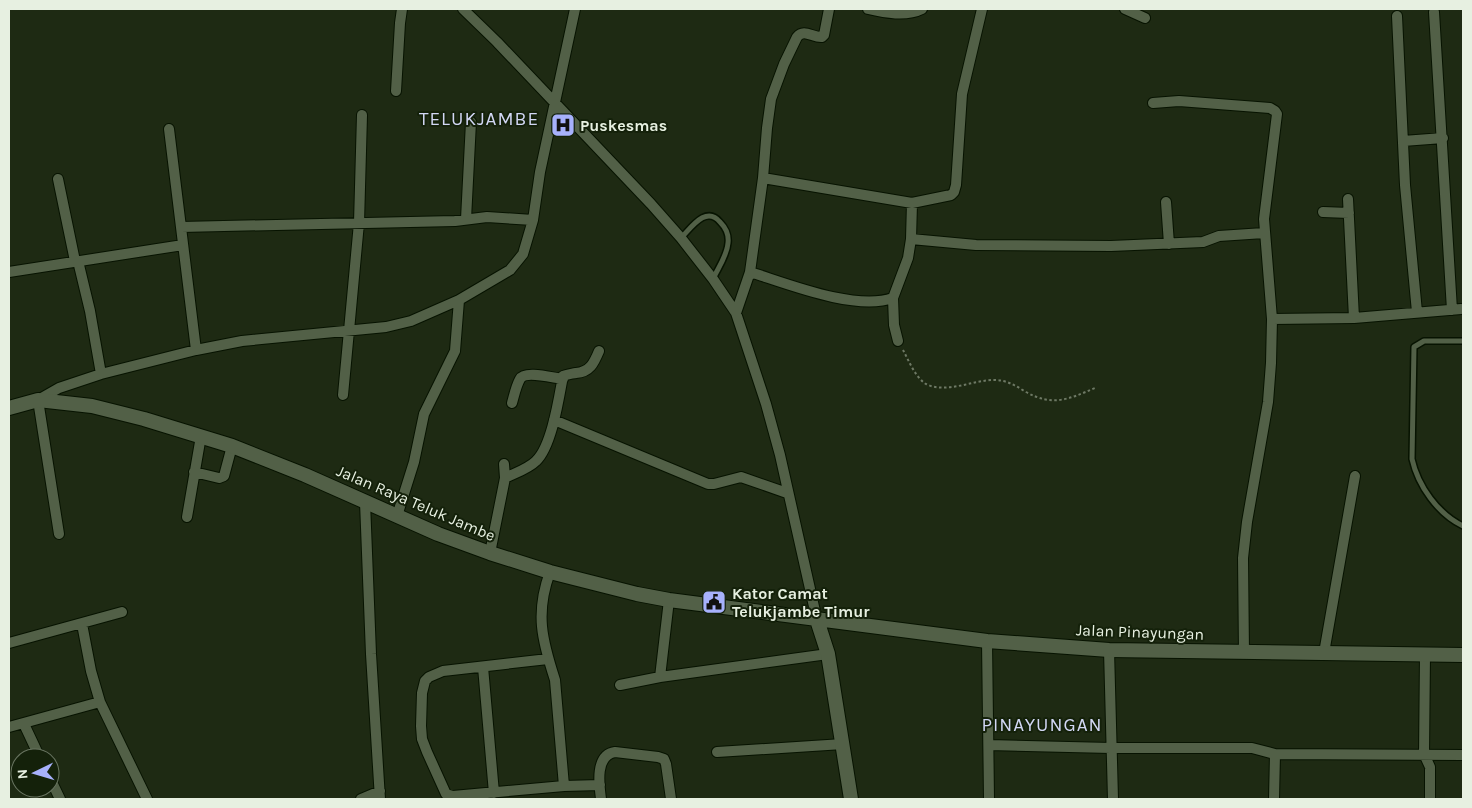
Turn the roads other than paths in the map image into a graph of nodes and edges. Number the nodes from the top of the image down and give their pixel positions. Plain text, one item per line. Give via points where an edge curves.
1 (402, 9) edge
2 (463, 9) edge
3 (575, 9) edge
4 (829, 9) edge
5 (868, 9) edge
6 (922, 9) edge
7 (982, 9) edge
8 (1125, 9) edge
9 (1434, 12) dead end
10 (1397, 16) dead end
11 (1145, 18) dead end
12 (396, 91) dead end
13 (1153, 102) dead end
14 (555, 103) junction
15 (362, 115) dead end
16 (471, 122) dead end
17 (169, 129) dead end
18 (1443, 138) junction
19 (1403, 142) junction
20 (58, 178) dead end
21 (763, 178) junction
22 (1348, 199) dead end
23 (1166, 202) dead end
24 (912, 203) junction
25 (1323, 212) dead end
26 (1349, 213) junction
27 (466, 219) junction
28 (533, 220) junction
29 (358, 223) junction
30 (181, 227) junction
31 (1264, 233) junction
32 (681, 238) junction
33 (911, 239) junction
34 (1169, 244) junction
35 (183, 246) junction
36 (76, 261) junction
37 (9, 272) edge
38 (750, 272) junction
39 (713, 278) junction
40 (893, 298) junction
41 (459, 300) junction
42 (1417, 312) junction
43 (736, 313) junction
44 (1354, 318) junction
45 (1272, 319) junction
46 (349, 331) junction
47 (898, 341) road end
48 (1463, 341) edge
49 (196, 350) junction
50 (599, 351) dead end
51 (101, 374) junction
52 (562, 379) junction
53 (343, 396) dead end
54 (38, 400) junction
55 (512, 403) dead end
56 (9, 408) edge
57 (554, 420) junction
58 (201, 436) junction
59 (232, 446) junction
60 (504, 464) dead end
61 (194, 472) junction
62 (1355, 476) dead end
63 (505, 478) junction
64 (787, 493) junction
65 (365, 502) junction
66 (397, 516) junction
67 (187, 517) dead end
68 (1463, 526) edge
69 (58, 534) dead end
70 (490, 553) junction
71 (550, 572) junction
72 (669, 600) junction
73 (122, 612) dead end
74 (817, 620) junction
75 (82, 624) junction
76 (987, 641) junction
77 (9, 643) edge
78 (1109, 650) junction
79 (1244, 653) junction
80 (828, 654) junction
81 (1324, 654) junction
82 (1425, 655) junction
83 (1463, 656) edge
84 (548, 659) junction
85 (483, 667) junction
86 (660, 677) junction
87 (620, 685) dead end
88 (100, 702) junction
89 (24, 724) junction
90 (9, 728) edge
91 (843, 744) junction
92 (989, 745) junction
93 (35, 748) edge
94 (1111, 748) junction
95 (717, 752) dead end
96 (1275, 754) junction
97 (1424, 754) junction
98 (1463, 755) edge
99 (600, 785) junction
100 (564, 786) junction
101 (494, 793) junction
102 (380, 795) edge
103 (147, 799) edge
104 (361, 799) edge
105 (601, 799) edge
106 (672, 799) edge
107 (851, 799) edge
108 (989, 799) edge
109 (1113, 799) edge
110 (1274, 799) edge
111 (1430, 799) edge

1 - 12 street
2 - 14 street
3 - 14 street
4 - 21 street via 822,37 800,33 774,90
5 - 6 street via 903,14
7 - 24 street via 962,94 954,192 952,196
8 - 11 street
9 - 18 street
10 - 19 street
13 - 31 street via 1210,103 1275,110
14 - 28 street
14 - 32 street
15 - 29 street
16 - 27 street
17 - 30 street
18 - 19 street
18 - 42 street via 1456,309
19 - 42 street
20 - 36 street
21 - 24 street
21 - 38 street
22 - 26 street
23 - 34 street
24 - 33 street
25 - 26 street
26 - 44 street
27 - 28 street
27 - 29 street
28 - 41 street via 523,254 510,270
29 - 30 street
29 - 46 street
30 - 35 street
31 - 34 street
31 - 45 street
32 - 39 street
32 - 39 lane via 704,216 711,215 723,225 728,242 726,253
33 - 34 street via 1024,246
33 - 40 street via 908,258
35 - 36 street
35 - 49 street
36 - 37 street
36 - 51 street via 90,311
38 - 40 street via 832,296 872,302
38 - 43 street
39 - 43 street
40 - 47 street
41 - 46 street via 411,321
41 - 66 street via 455,350 424,414 414,462
42 - 44 street
43 - 64 street via 766,404
44 - 45 street
45 - 79 street via 1268,402 1243,558
46 - 49 street via 242,341
46 - 53 street
48 - 68 lane via 1424,341 1414,347 1412,459 1414,469 1436,506 1450,520
49 - 51 street
50 - 52 street via 589,369 566,374
51 - 54 street via 59,388
52 - 55 street via 524,375
52 - 57 street
54 - 56 main road, Jalan Raya Teluk Jambe
54 - 58 main road, Jalan Raya Teluk Jambe via 92,406
54 - 69 street
57 - 63 street via 544,450 536,461
57 - 64 street via 708,484 741,477
58 - 59 main road, Jalan Raya Teluk Jambe
58 - 61 street
59 - 61 street via 224,476 219,478
59 - 65 main road, Jalan Raya Teluk Jambe
60 - 63 street
61 - 67 street
62 - 81 street
63 - 70 street
64 - 74 street
65 - 66 main road, Jalan Raya Teluk Jambe
65 - 102 street
66 - 70 main road, Jalan Raya Teluk Jambe
70 - 71 main road, Jalan Raya Teluk Jambe
71 - 72 main road, Jalan Raya Teluk Jambe
71 - 84 street via 540,619
72 - 74 main road, Jalan Raya Teluk Jambe
72 - 86 street
73 - 75 street
74 - 76 main road, Jalan Pinayungan
74 - 80 main road
75 - 77 street
75 - 88 street
76 - 78 main road, Jalan Pinayungan
76 - 92 street
78 - 79 main road, Jalan Pinayungan
78 - 94 street
79 - 81 main road, Jalan Pinayungan
80 - 86 street
80 - 91 main road
81 - 82 main road, Jalan Pinayungan
82 - 83 main road, Jalan Pinayungan
82 - 97 street
84 - 85 street
84 - 100 street via 555,680
85 - 101 street
85 - 101 street via 443,671 425,681 422,739 446,794
86 - 87 street
88 - 89 street
88 - 103 street
89 - 90 street
89 - 93 street
91 - 95 street
91 - 107 main road
92 - 94 street
92 - 108 street
94 - 96 street via 1252,748
94 - 109 street
96 - 97 street
96 - 110 street
97 - 98 street
97 - 111 street via 1430,767
99 - 100 street
99 - 105 street
99 - 106 street via 602,762 610,753 658,757 666,764
100 - 101 street
102 - 104 street

